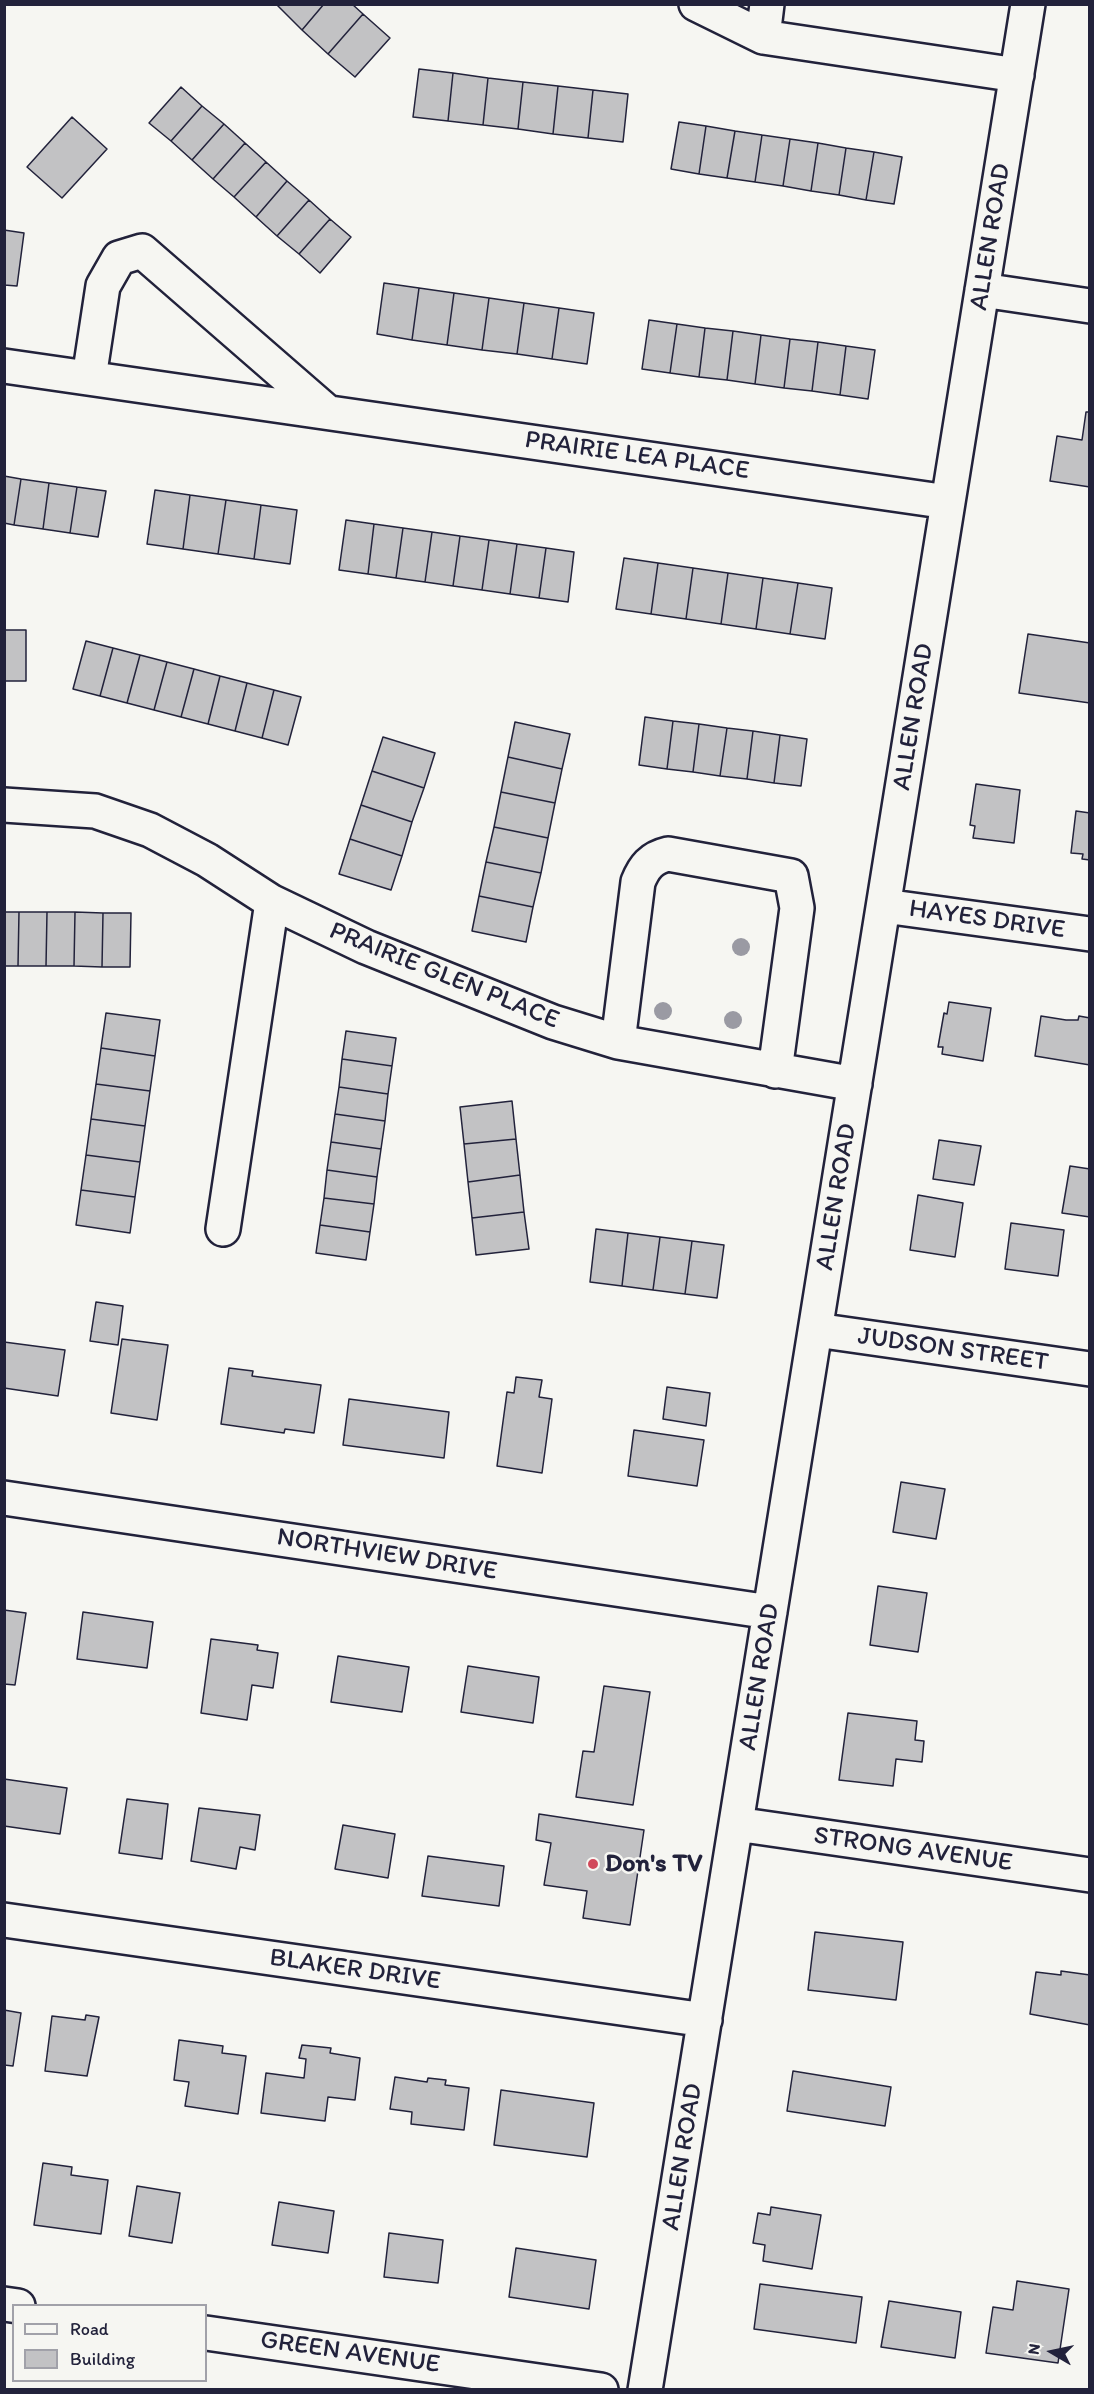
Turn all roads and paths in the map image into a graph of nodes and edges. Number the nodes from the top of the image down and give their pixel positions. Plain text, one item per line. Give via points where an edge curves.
1 (696, 4) edge
2 (767, 4) edge
3 (1028, 4) edge
4 (763, 36) junction
5 (1017, 75) junction
6 (982, 290) junction
7 (1089, 306) edge
8 (4, 366) edge
9 (89, 378) junction
10 (326, 411) junction
11 (948, 502) junction
12 (4, 805) edge
13 (272, 902) junction
14 (884, 906) junction
15 (1089, 934) edge
16 (618, 1042) junction
17 (775, 1071) junction
18 (855, 1084) junction
19 (223, 1229) dead end
20 (816, 1330) junction
21 (1089, 1370) edge
22 (4, 1498) edge
23 (770, 1612) junction
24 (736, 1824) junction
25 (1089, 1875) edge
26 (4, 1920) edge
27 (705, 2020) junction
28 (207, 2332) edge
29 (601, 2390) edge
30 (645, 2390) edge

1 - 4 street
2 - 4 street
3 - 5 street, ALLEN ROAD
4 - 5 street
5 - 6 street, ALLEN ROAD
6 - 7 street
6 - 11 street, ALLEN ROAD
8 - 9 street, PRAIRIE LEA PLACE
9 - 10 street, PRAIRIE LEA PLACE
9 - 10 street via 103,286 119,258 142,251
10 - 11 street, PRAIRIE LEA PLACE
11 - 14 street, ALLEN ROAD
12 - 13 street, PRAIRIE GLEN PLACE via 95,811 150,830 207,860
13 - 16 street, PRAIRIE GLEN PLACE via 366,947 496,1001
13 - 19 street
14 - 15 street, HAYES DRIVE
14 - 18 street, ALLEN ROAD
16 - 17 street, PRAIRIE GLEN PLACE
16 - 17 street via 638,882 648,863 668,854 767,871 791,876 797,908
17 - 18 street, PRAIRIE GLEN PLACE
18 - 20 street, ALLEN ROAD
20 - 21 street, JUDSON STREET
20 - 23 street, ALLEN ROAD
22 - 23 street, NORTHVIEW DRIVE
23 - 24 street, ALLEN ROAD
24 - 25 street, STRONG AVENUE
24 - 27 street, ALLEN ROAD
26 - 27 street, BLAKER DRIVE
27 - 30 street, ALLEN ROAD
28 - 29 street, GREEN AVENUE

